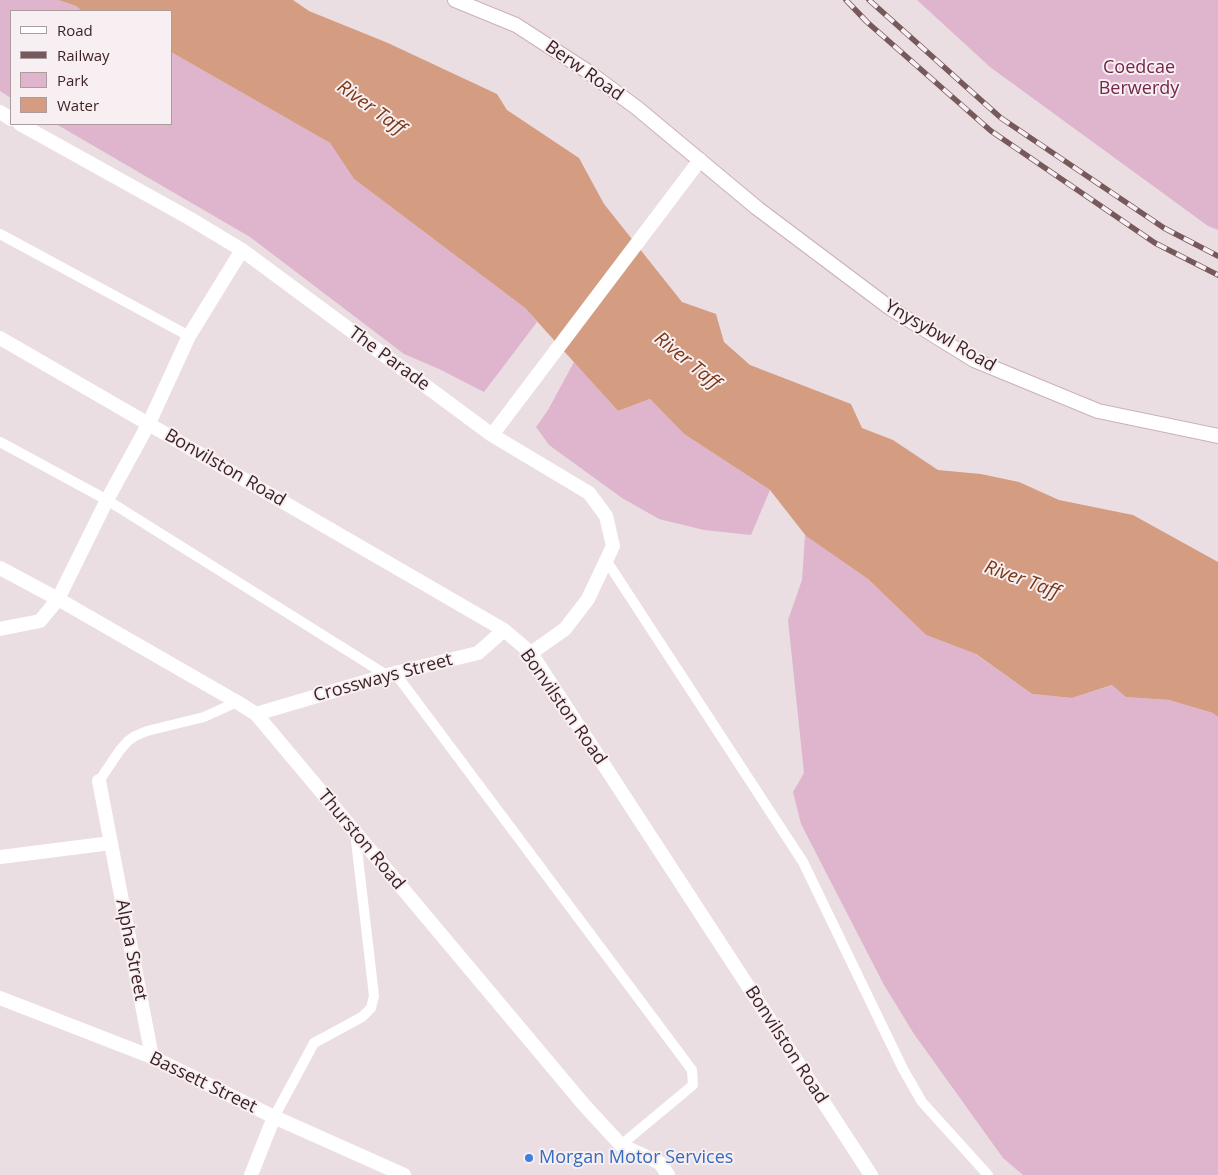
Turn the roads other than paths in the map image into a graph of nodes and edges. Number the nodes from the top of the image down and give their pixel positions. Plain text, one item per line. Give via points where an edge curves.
1 (455, 0) edge
2 (22, 125) edge
3 (700, 160) junction
4 (0, 234) edge
5 (242, 250) junction
6 (189, 336) junction
7 (0, 338) edge
8 (149, 424) junction
9 (492, 435) junction
10 (1218, 436) edge
11 (0, 442) edge
12 (107, 500) junction
13 (606, 560) junction
14 (0, 568) edge
15 (58, 599) junction
16 (0, 629) edge
17 (504, 630) junction
18 (531, 653) junction
19 (391, 675) junction
20 (237, 702) junction
21 (256, 714) junction
22 (100, 781) joint
23 (355, 832) junction
24 (111, 843) junction
25 (0, 857) edge
26 (0, 998) edge
27 (152, 1057) junction
28 (274, 1117) junction
29 (621, 1145) junction
30 (251, 1175) edge
31 (404, 1175) edge
32 (668, 1175) edge
33 (871, 1175) edge
34 (988, 1175) edge

1 - 3 street, Berw Road via 516,25 587,71
2 - 5 street, The Parade
3 - 9 street
3 - 10 street, Ynysybwl Road via 757,208 890,308 974,360 1098,411
4 - 6 lane
5 - 6 street
5 - 9 street, The Parade
6 - 8 street
7 - 8 street, Bonvilston Road
8 - 12 street
8 - 17 street, Bonvilston Road
9 - 13 street, The Parade via 589,493 606,516 614,546
11 - 12 lane
12 - 15 street
12 - 19 lane
13 - 18 street, The Parade via 588,599 565,629
13 - 34 lane via 803,862 922,1102
14 - 15 street, Thurston Road
15 - 16 street via 40,621
15 - 20 street, Thurston Road
17 - 18 street, Bonvilston Road
17 - 19 street, Crossways Street via 478,653
18 - 33 street, Bonvilston Road
19 - 21 street, Crossways Street
19 - 29 lane via 692,1070 693,1085
20 - 21 street, Thurston Road
20 - 22 lane via 198,719 135,736 120,750
21 - 23 street, Thurston Road
22 - 24 street, Alpha Street
23 - 28 lane via 374,996 371,1008 362,1017 314,1043
23 - 29 street, Thurston Road
24 - 25 street
24 - 27 street, Alpha Street
26 - 27 street, Bassett Street
27 - 28 street, Bassett Street
28 - 30 street
28 - 31 street, Bassett Street
29 - 32 street, Thurston Road via 660,1163

